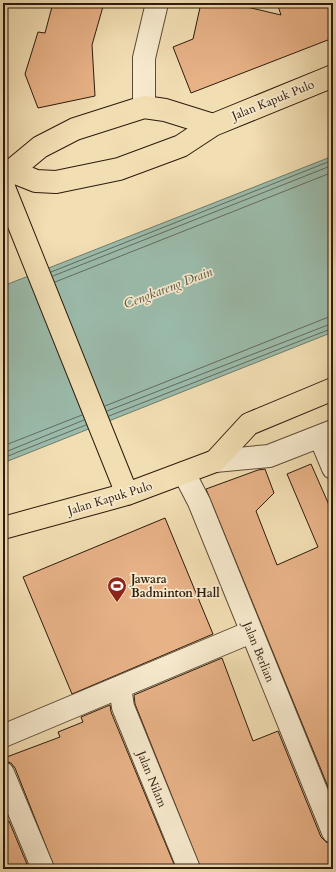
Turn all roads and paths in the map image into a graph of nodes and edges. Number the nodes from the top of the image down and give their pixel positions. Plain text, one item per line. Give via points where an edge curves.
1 (157, 3) edge
2 (333, 76) edge
3 (144, 107) junction
4 (213, 125) junction
5 (6, 181) edge
6 (333, 389) edge
7 (326, 434) edge
8 (215, 461) junction
9 (333, 468) edge
10 (184, 473) junction
11 (124, 486) junction
12 (3, 528) edge
13 (251, 632) junction
14 (120, 687) junction
15 (3, 736) edge
16 (3, 773) edge
17 (333, 832) edge
18 (43, 869) edge
19 (189, 869) edge

1 - 3 street via 144,58
2 - 4 main road, Jalan Kapuk Pulo
3 - 4 main road via 165,110
3 - 5 main road via 75,129 40,147
4 - 5 main road, Jalan Kapuk Pulo via 181,146 119,169 56,182
5 - 11 main road
6 - 8 main road, Jalan Kapuk Pulo via 249,424
7 - 8 street, Jalan Kapuk Pulo via 269,456
7 - 9 street
8 - 10 main road, Jalan Kapuk Pulo
10 - 11 main road, Jalan Kapuk Pulo
10 - 13 street, Jalan Berlian via 199,502
11 - 12 main road, Jalan Kapuk Pulo
13 - 14 street
13 - 17 street, Jalan Berlian
14 - 15 street
14 - 19 street, Jalan Nilam via 123,707
16 - 18 street

